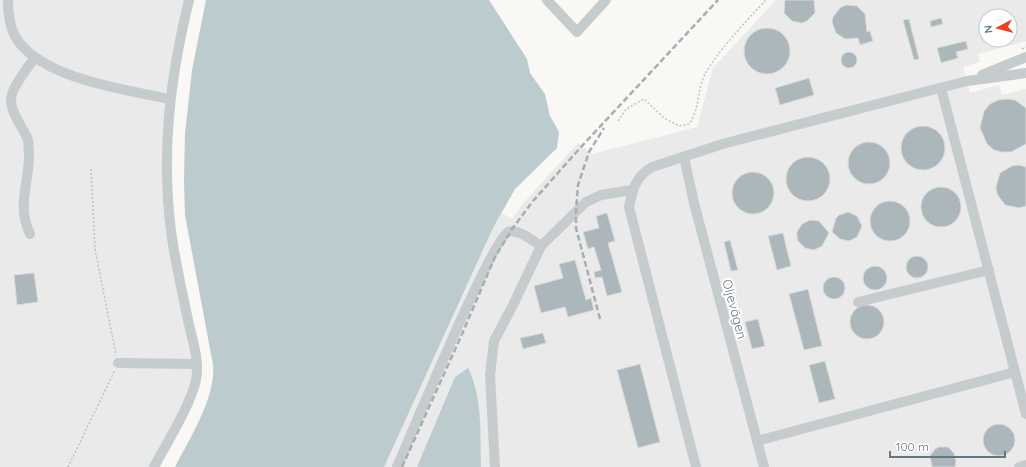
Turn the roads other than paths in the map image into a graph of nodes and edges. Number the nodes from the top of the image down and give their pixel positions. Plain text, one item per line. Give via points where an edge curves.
1 (8, 0) edge
2 (189, 0) edge
3 (547, 0) edge
4 (606, 0) edge
5 (36, 57) junction
6 (1026, 57) edge
7 (1026, 73) edge
8 (967, 81) junction
9 (941, 88) junction
10 (170, 99) junction
11 (684, 157) junction
12 (632, 190) junction
13 (30, 234) dead end
14 (541, 246) junction
15 (989, 270) junction
16 (858, 302) dead end
17 (118, 363) road end
18 (197, 364) junction
19 (1015, 372) junction
20 (1026, 414) edge
21 (757, 441) junction
22 (1026, 465) edge
23 (154, 467) edge
24 (397, 467) edge
25 (495, 467) edge
26 (696, 467) edge
27 (764, 467) edge
28 (1019, 467) edge

1 - 5 street via 10,23 15,36 28,52
2 - 10 street via 176,55
3 - 4 street via 577,32
5 - 10 street via 46,65 67,73
5 - 13 street via 12,95 20,126 28,140 29,163 22,208 24,223
6 - 8 street
7 - 8 street
8 - 9 street
9 - 11 street via 726,143
9 - 15 street
10 - 18 street via 167,165 171,231
11 - 12 street via 643,172
11 - 21 street, Oljevägen
12 - 14 street via 601,195 586,202
12 - 26 street via 629,207
14 - 24 street via 519,233 506,233 501,240 482,274
14 - 25 street via 494,341 490,375
15 - 16 street
15 - 19 street
17 - 18 street
18 - 23 street via 196,380 190,398
19 - 20 street
19 - 21 street
21 - 27 street, Oljevägen
22 - 28 street

